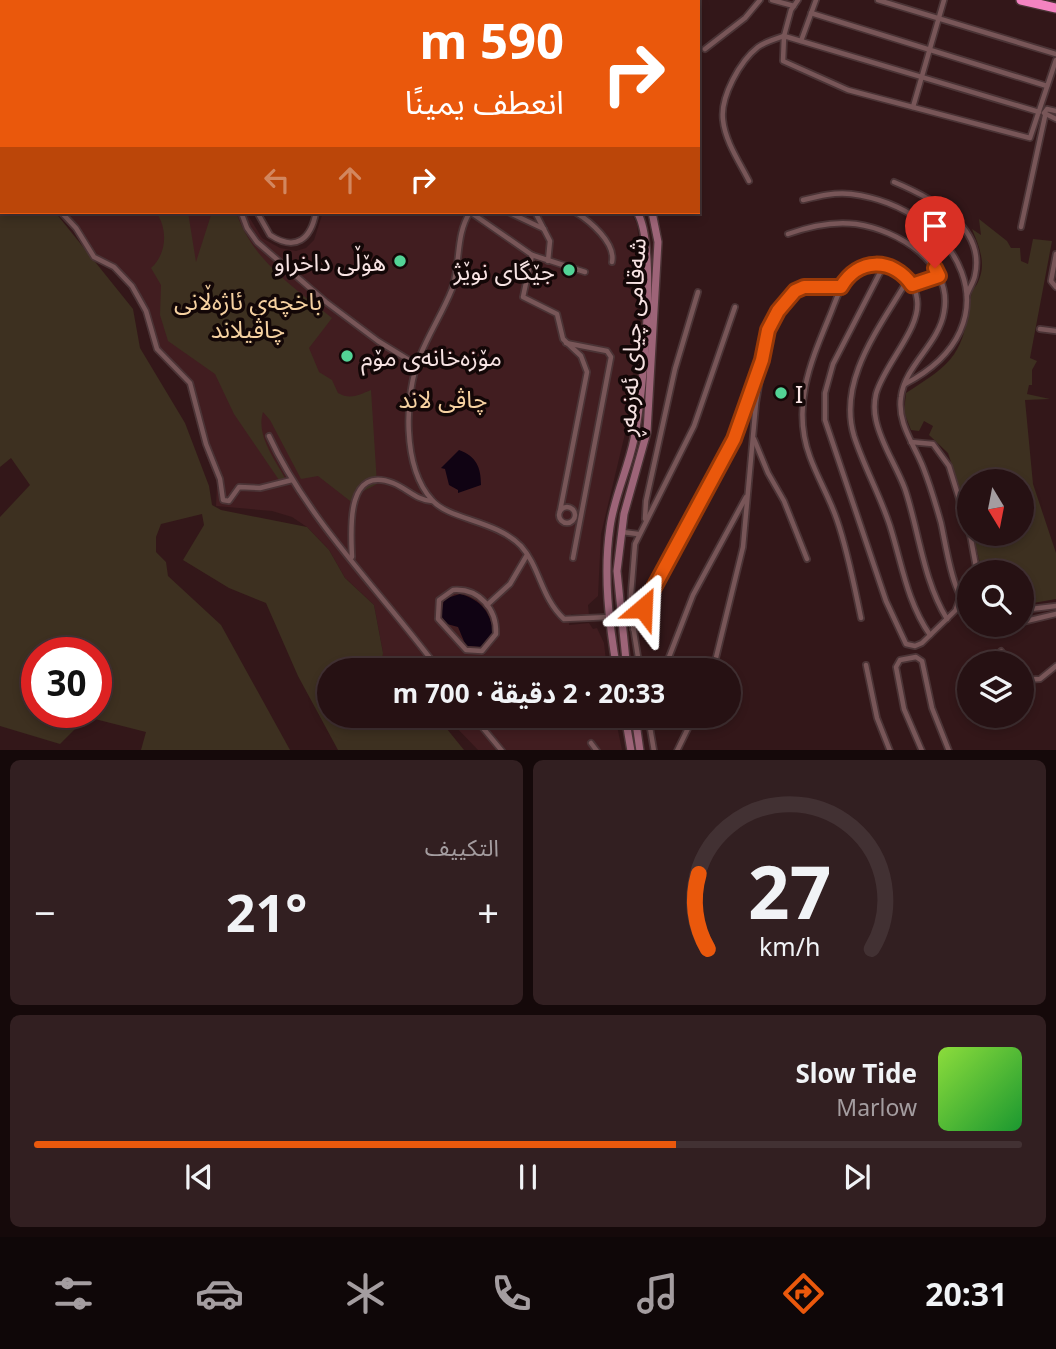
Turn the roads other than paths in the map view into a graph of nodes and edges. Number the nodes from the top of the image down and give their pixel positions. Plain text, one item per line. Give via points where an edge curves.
1 (760, 0) edge
2 (772, 0) edge
3 (798, 0) edge
4 (816, 0) edge
5 (878, 0) edge
6 (944, 0) edge
7 (1021, 0) edge
8 (794, 6) junction
9 (1056, 8) edge
10 (811, 13) junction
11 (939, 18) junction
12 (784, 36) junction
13 (801, 41) junction
14 (705, 48) dead end
15 (930, 49) junction
16 (1056, 57) edge
17 (922, 77) junction
18 (1047, 86) junction
19 (913, 107) junction
20 (1056, 111) edge
21 (1039, 112) junction
22 (1045, 116) junction
23 (1056, 119) edge
24 (749, 181) dead end
25 (894, 182) dead end
26 (803, 200) dead end
27 (63, 214) edge
28 (242, 214) edge
29 (258, 214) edge
30 (315, 214) edge
31 (469, 214) edge
32 (473, 214) edge
33 (512, 214) edge
34 (536, 214) edge
35 (577, 214) edge
36 (638, 214) edge
37 (652, 214) edge
38 (1021, 227) dead end
39 (545, 230) junction
40 (788, 234) dead end
41 (1056, 254) edge
42 (532, 256) junction
43 (548, 261) junction
44 (612, 262) dead end
45 (884, 265) junction
46 (976, 267) junction
47 (586, 272) dead end
48 (963, 274) junction
49 (939, 276) junction
50 (910, 282) junction
51 (841, 287) junction
52 (1056, 287) edge
53 (698, 292) dead end
54 (966, 297) junction
55 (736, 307) dead end
56 (1040, 329) dead end
57 (1056, 331) edge
58 (566, 343) junction
59 (762, 360) junction
60 (417, 365) junction
61 (905, 385) junction
62 (269, 436) dead end
63 (752, 436) junction
64 (911, 442) junction
65 (292, 480) junction
66 (957, 493) edge
67 (747, 495) junction
68 (433, 501) junction
69 (560, 511) dead end
70 (645, 519) junction
71 (621, 532) junction
72 (638, 534) junction
73 (620, 542) junction
74 (635, 544) junction
75 (528, 554) junction
76 (352, 558) junction
77 (573, 558) dead end
78 (807, 559) dead end
79 (956, 582) joint
80 (957, 586) edge
81 (487, 605) junction
82 (1056, 606) edge
83 (957, 607) edge
84 (1034, 609) edge
85 (956, 610) joint
86 (1056, 614) edge
87 (611, 617) junction
88 (861, 618) dead end
89 (947, 619) junction
90 (1034, 619) edge
91 (633, 629) junction
92 (930, 635) junction
93 (430, 658) edge
94 (616, 658) edge
95 (625, 658) edge
96 (638, 658) edge
97 (668, 658) edge
98 (716, 658) edge
99 (866, 664) dead end
100 (1056, 666) edge
101 (1034, 679) edge
102 (483, 728) edge
103 (627, 728) edge
104 (637, 728) edge
105 (650, 728) edge
106 (688, 728) edge
107 (591, 743) dead end
108 (501, 750) edge
109 (596, 750) edge
110 (631, 750) edge
111 (640, 750) edge
112 (654, 750) edge
113 (677, 750) edge
114 (890, 750) edge
115 (922, 750) edge
116 (949, 750) edge

1 - 14 street via 745,18
2 - 8 street
3 - 8 street
4 - 10 street
5 - 11 street
6 - 11 street
7 - 9 highway
8 - 12 street
10 - 13 street
10 - 15 street
11 - 15 street
11 - 16 street
12 - 13 street
12 - 19 street via 783,61 848,90
12 - 24 street via 759,46 747,58 723,108 726,130
13 - 17 street
15 - 17 street
15 - 18 street
16 - 18 street
17 - 19 street
17 - 21 street
18 - 21 street
19 - 21 street via 1030,138
20 - 22 street via 1046,110
22 - 23 street
22 - 38 street
25 - 46 street via 931,200 960,223 971,242
26 - 48 street via 850,194 901,211 942,237
27 - 65 street via 94,257 114,267 132,286 145,307 157,349 192,387 224,501 239,487 260,488
28 - 60 street via 252,236 286,267 352,322
29 - 30 street via 270,235 292,244 310,234
31 - 60 street via 461,226 452,289
32 - 42 street
33 - 39 street
34 - 39 street
35 - 44 street via 604,238 613,253
36 - 87 main road, شەقامی چیای ئەزمەڕ via 645,236 648,285 636,429 610,526 607,582
37 - 71 main road, شەقامی چیای ئەزمەڕ via 658,242 647,432
39 - 43 street via 550,241
40 - 49 street via 829,224 869,227 920,252
41 - 52 street via 1051,281
42 - 43 street
42 - 58 street via 523,297 556,314
43 - 47 street
45 - 50 street
45 - 51 street via 858,268
45 - 92 street via 833,363 825,393 825,420 901,636 911,646
46 - 48 street
46 - 54 street
48 - 54 street
49 - 50 street
49 - 61 street via 945,293 943,317
50 - 89 street via 918,300 917,313 881,380 874,409 912,511 931,585
50 - 92 street via 858,369 850,410 855,439 889,523 908,594
51 - 59 street via 813,285 795,291 773,319
51 - 88 street via 811,357 803,423 810,458 839,525
53 - 70 street via 676,362
54 - 61 street via 962,328 950,351 933,369
55 - 70 street via 694,426
56 - 57 street
58 - 69 street via 581,356 586,372
58 - 77 street via 609,351 611,358
59 - 63 street
59 - 91 street via 734,439
60 - 68 street via 409,445 415,471
61 - 64 street via 901,415
62 - 65 street
63 - 67 street
63 - 78 street
64 - 66 street via 933,444 946,459
64 - 79 street via 931,491
65 - 76 street
67 - 97 street via 685,613
67 - 98 street via 744,547
68 - 75 street via 502,531
68 - 76 street via 417,498 392,482 365,487 352,505
70 - 72 street
71 - 72 street
71 - 73 main road, شەقامی چیای ئەزمەڕ
72 - 74 street
73 - 74 street
73 - 95 main road, شەقامی چیای ئەزمەڕ via 617,594
74 - 91 street via 630,598
75 - 81 street via 510,584
75 - 87 street via 542,590 564,619
76 - 93 street
79 - 80 street
81 - 81 street via 467,592 453,590 439,600 436,614 463,648 479,652 496,634
82 - 84 street
83 - 85 street
85 - 89 street
86 - 90 street
87 - 94 main road, شەقامی چیای ئەزمەڕ
89 - 92 street
91 - 96 street
99 - 114 street via 877,718
100 - 101 street
102 - 108 street
103 - 110 main road
104 - 111 main road
105 - 112 street
106 - 113 street
107 - 109 street
115 - 116 street via 904,709 896,667 900,660 916,657 922,661 932,708

